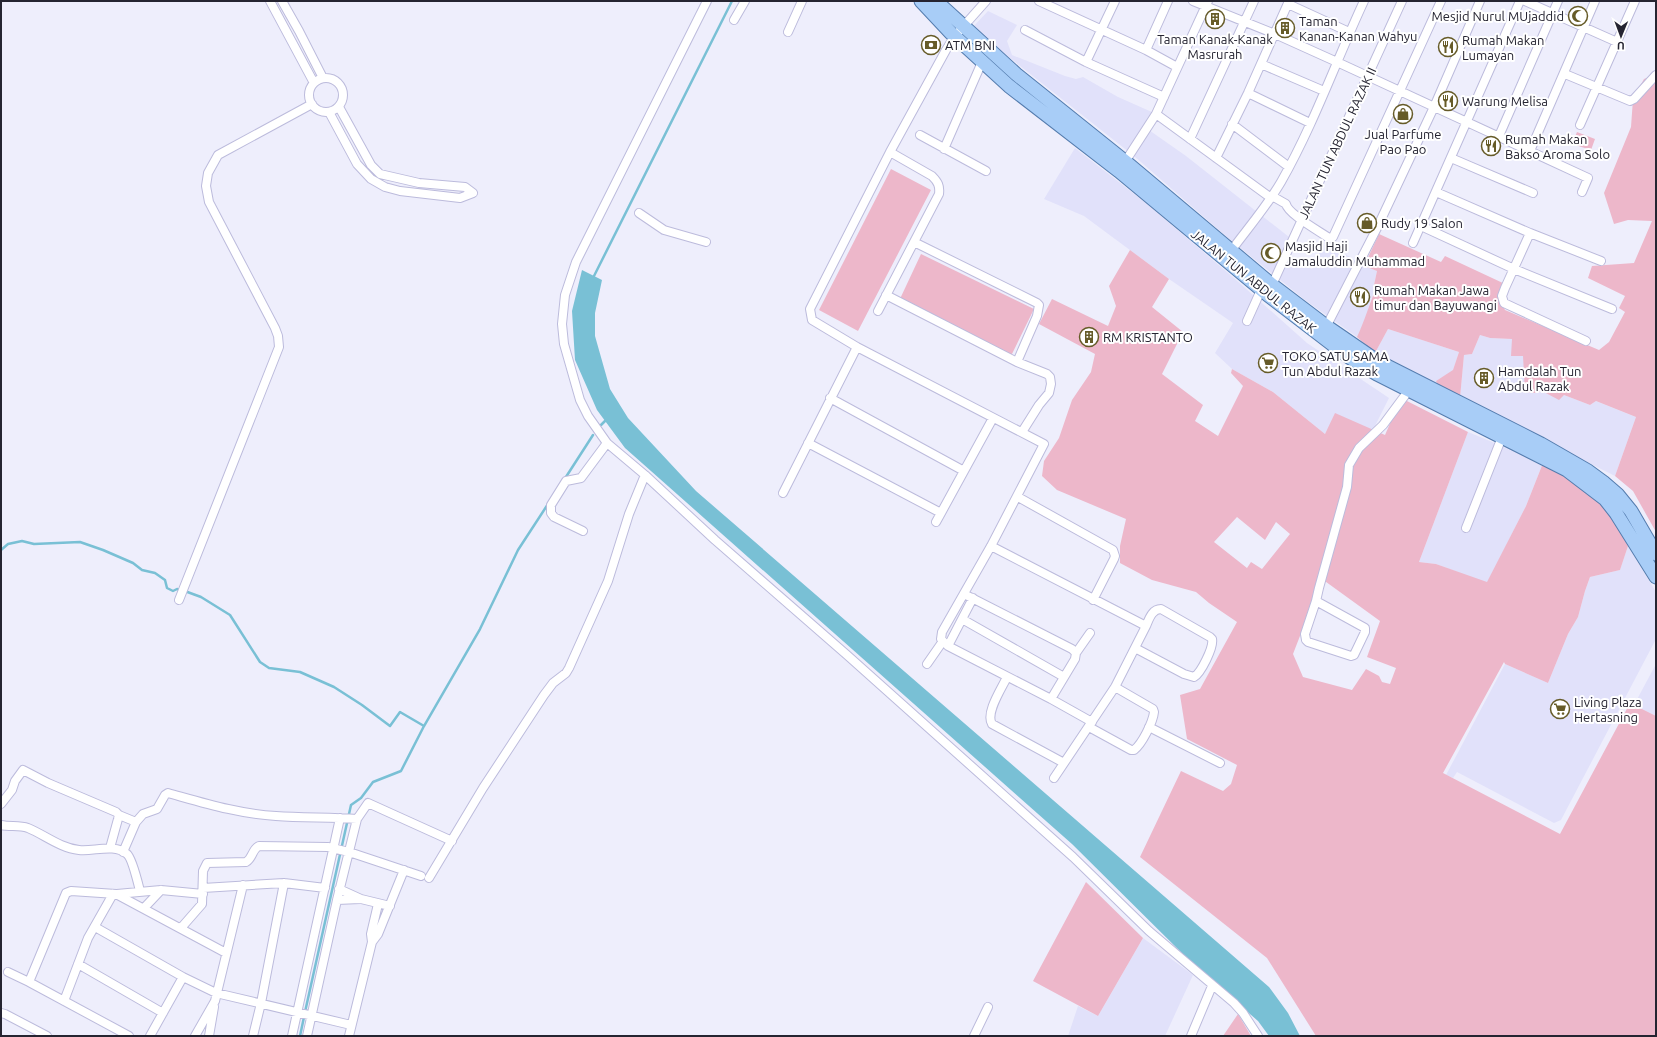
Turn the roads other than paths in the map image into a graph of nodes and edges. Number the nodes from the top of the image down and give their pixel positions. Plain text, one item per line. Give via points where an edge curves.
1 (270, 1) edge
2 (282, 1) edge
3 (707, 1) edge
4 (745, 1) edge
5 (802, 1) edge
6 (921, 1) edge
7 (936, 1) edge
8 (986, 1) edge
9 (1040, 1) edge
10 (1114, 1) edge
11 (1168, 1) edge
12 (1193, 1) edge
13 (1254, 1) edge
14 (1363, 1) edge
15 (1402, 1) edge
16 (1441, 1) edge
17 (1480, 1) edge
18 (1520, 1) edge
19 (1525, 1) edge
20 (1558, 1) edge
21 (1595, 1) edge
22 (1635, 1) edge
23 (1288, 3) edge
24 (1207, 4) edge
25 (1553, 14) junction
26 (734, 20) dead end
27 (1245, 23) junction
28 (1584, 27) junction
29 (1025, 30) dead end
30 (1102, 30) junction
31 (788, 32) dead end
32 (959, 32) junction
33 (1349, 32) junction
34 (1275, 34) junction
35 (1618, 42) junction
36 (1146, 50) junction
37 (982, 62) junction
38 (1086, 62) junction
39 (1337, 62) junction
40 (1262, 64) junction
41 (1177, 67) junction
42 (1565, 74) junction
43 (1656, 75) edge
44 (1368, 76) junction
45 (322, 78) junction
46 (314, 83) junction
47 (1596, 88) junction
48 (1324, 91) junction
49 (1400, 91) junction
50 (1248, 93) junction
51 (1164, 97) junction
52 (312, 104) junction
53 (339, 107) junction
54 (1434, 107) junction
55 (329, 112) junction
56 (1156, 114) junction
57 (1466, 122) junction
58 (1310, 123) junction
59 (1232, 124) junction
60 (1580, 125) dead end
61 (920, 135) dead end
62 (1498, 136) junction
63 (1190, 139) junction
64 (944, 149) junction
65 (1530, 151) junction
66 (890, 152) junction
67 (1216, 158) junction
68 (1451, 158) junction
69 (1122, 166) junction
70 (1289, 167) junction
71 (986, 171) dead end
72 (1436, 192) junction
73 (1582, 192) dead end
74 (1532, 193) dead end
75 (1272, 197) junction
76 (639, 213) dead end
77 (1302, 220) junction
78 (1421, 226) junction
79 (1530, 233) junction
80 (706, 242) dead end
81 (914, 242) junction
82 (1413, 243) dead end
83 (1231, 251) junction
84 (1601, 261) dead end
85 (1514, 269) junction
86 (1267, 287) junction
87 (886, 295) junction
88 (1612, 309) dead end
89 (878, 311) dead end
90 (1247, 321) dead end
91 (1324, 331) junction
92 (1586, 341) dead end
93 (858, 347) junction
94 (1016, 362) junction
95 (1409, 390) junction
96 (830, 398) junction
97 (993, 418) junction
98 (1022, 432) junction
99 (1502, 437) junction
100 (607, 443) junction
101 (808, 443) junction
102 (964, 470) junction
103 (645, 475) junction
104 (783, 493) dead end
105 (1018, 497) junction
106 (941, 513) junction
107 (936, 522) dead end
108 (1466, 528) dead end
109 (583, 531) dead end
110 (991, 546) junction
111 (1656, 554) edge
112 (1656, 576) edge
113 (964, 594) junction
114 (973, 598) junction
115 (179, 600) dead end
116 (1093, 600) junction
117 (1316, 601) junction
118 (962, 619) junction
119 (1146, 626) junction
120 (1090, 633) dead end
121 (945, 644) junction
122 (1135, 648) junction
123 (1076, 653) junction
124 (927, 664) dead end
125 (1007, 677) junction
126 (1064, 677) junction
127 (1115, 687) junction
128 (1051, 699) junction
129 (1091, 724) junction
130 (1149, 727) junction
131 (1064, 763) junction
132 (1220, 763) dead end
133 (1054, 778) dead end
134 (1, 804) edge
135 (119, 815) junction
136 (340, 818) junction
137 (357, 819) junction
138 (136, 822) junction
139 (1, 825) edge
140 (452, 841) junction
141 (110, 848) junction
142 (334, 848) junction
143 (123, 852) junction
144 (349, 852) junction
145 (404, 870) junction
146 (421, 876) dead end
147 (429, 878) dead end
148 (284, 883) junction
149 (243, 885) junction
150 (325, 888) junction
151 (340, 889) junction
152 (161, 890) junction
153 (140, 891) junction
154 (203, 891) junction
155 (115, 894) junction
156 (361, 899) junction
157 (337, 900) junction
158 (378, 904) junction
159 (390, 906) junction
160 (144, 908) junction
161 (95, 927) junction
162 (180, 928) junction
163 (372, 942) junction
164 (226, 953) junction
165 (78, 964) junction
166 (8, 972) dead end
167 (183, 977) junction
168 (29, 982) junction
169 (1212, 986) junction
170 (216, 997) junction
171 (64, 1001) junction
172 (261, 1004) junction
173 (988, 1007) dead end
174 (296, 1012) junction
175 (1, 1013) edge
176 (163, 1013) junction
177 (312, 1015) junction
178 (351, 1025) junction
179 (46, 1036) edge
180 (129, 1036) edge
181 (150, 1036) edge
182 (195, 1036) edge
183 (209, 1036) edge
184 (253, 1036) edge
185 (292, 1036) edge
186 (307, 1036) edge
187 (349, 1036) edge
188 (974, 1036) edge
189 (1191, 1036) edge
190 (1258, 1036) edge

1 - 46 street
2 - 45 street
3 - 100 street via 572,269 565,295 562,324 568,360 580,400
4 - 26 street
5 - 31 street
6 - 32 main road, JALAN TUN ABDUL RAZAK
7 - 32 main road, JALAN TUN ABDUL RAZAK
8 - 32 street
9 - 30 street
10 - 30 street
11 - 36 street
12 - 24 street
13 - 27 street
14 - 33 street
15 - 44 street, JALAN TUN ABDUL RAZAK II
16 - 49 street
17 - 54 street
18 - 57 street
19 - 25 street
20 - 25 street
21 - 28 street
22 - 35 street
23 - 33 street
23 - 34 street
24 - 27 street
24 - 41 street
25 - 28 street
25 - 62 street
27 - 34 street
27 - 63 street
28 - 35 street
28 - 42 street
29 - 38 street
30 - 36 street
30 - 38 street
32 - 37 main road, JALAN TUN ABDUL RAZAK
32 - 66 street
32 - 69 main road, JALAN TUN ABDUL RAZAK via 1016,74
33 - 39 street
34 - 39 street
34 - 40 street
35 - 47 street
36 - 41 street
37 - 64 street
37 - 69 main road, JALAN TUN ABDUL RAZAK via 1009,86
38 - 51 street
39 - 44 street
39 - 48 street
40 - 48 street
40 - 50 street
41 - 51 street
42 - 47 street
42 - 65 street
43 - 47 street via 1630,101
44 - 49 street
44 - 77 street, JALAN TUN ABDUL RAZAK II
45 - 46 street
45 - 53 street via 333,80 341,87 343,97
46 - 52 street via 309,96
47 - 60 street
48 - 58 street
49 - 54 street
49 - 77 street via 1333,237 1329,238
50 - 58 street
50 - 59 street
51 - 56 street
52 - 55 street via 318,110
52 - 115 street via 218,155 208,173 206,186 209,202 275,328 279,347
53 - 55 street
53 - 55 street via 372,165 380,174 419,183 465,187 473,194 460,198 400,191 371,180 357,164
54 - 57 street
54 - 91 street via 1377,228
56 - 63 street
56 - 69 street
57 - 62 street
57 - 68 street
58 - 70 street
59 - 67 street
59 - 70 street
61 - 64 street
62 - 65 street
63 - 67 street
64 - 71 street
65 - 73 street via 1588,178
66 - 81 street via 938,181 939,194
66 - 93 street via 810,309 812,320
67 - 75 street
68 - 72 street
68 - 74 street
69 - 83 main road, JALAN TUN ABDUL RAZAK
69 - 86 main road, JALAN TUN ABDUL RAZAK
70 - 75 street
72 - 78 street
72 - 79 street
75 - 77 street via 1286,204 1287,209
75 - 83 street
76 - 80 street via 664,230
77 - 86 street, JALAN TUN ABDUL RAZAK II
78 - 82 street
78 - 85 street
79 - 84 street
79 - 85 street
81 - 87 street
81 - 94 street via 1039,305 1038,316
83 - 86 main road, JALAN TUN ABDUL RAZAK
85 - 88 street
85 - 92 street via 1502,296 1504,302
86 - 90 street, JALAN TUN ABDUL RAZAK II
86 - 91 main road, JALAN TUN ABDUL RAZAK
87 - 89 street
87 - 94 street
91 - 95 main road, JALAN TUN ABDUL RAZAK via 1366,368
91 - 111 main road, JALAN TUN ABDUL RAZAK via 1588,471 1618,495 1631,511
93 - 96 street
93 - 97 street
94 - 98 street via 1047,374 1051,384 1049,393
95 - 99 main road, JALAN TUN ABDUL RAZAK
95 - 117 street via 1383,425 1359,448 1349,465 1347,487
96 - 101 street
96 - 102 street
97 - 98 street
97 - 102 street
98 - 105 street via 1044,444
99 - 108 street
99 - 112 main road, JALAN TUN ABDUL RAZAK via 1567,470 1605,499
100 - 103 street
100 - 109 street via 581,478 566,481 551,505 554,517
101 - 104 street
101 - 106 street
102 - 106 street
103 - 140 street via 629,514 608,581 569,668 544,696 487,782
103 - 169 street via 1073,857 1149,931
105 - 110 street
105 - 116 street via 1113,550 1114,559
106 - 107 street
110 - 113 street
110 - 116 street
113 - 114 street
113 - 121 street via 942,632
114 - 118 street
114 - 123 street
116 - 119 street
117 - 117 street via 1305,634 1306,640 1354,655 1365,628
118 - 121 street
118 - 126 street
119 - 122 street
119 - 122 street via 1153,612 1161,609 1210,637 1213,645 1199,673 1194,677
120 - 123 street
121 - 124 street
121 - 125 street
122 - 127 street
123 - 126 street
125 - 128 street
125 - 131 street via 991,709 989,719 992,724
126 - 128 street
127 - 129 street
127 - 130 street via 1153,709 1154,715
128 - 129 street
129 - 130 street via 1134,750
129 - 131 street
130 - 132 street
131 - 133 street
134 - 135 street via 23,770
135 - 138 street
135 - 141 street
136 - 137 street
136 - 138 street via 276,816 225,809 168,793 157,809 143,814
136 - 142 street
137 - 140 street via 368,803
137 - 144 street
138 - 143 street
139 - 141 street via 28,828 61,845 78,850
140 - 147 street
141 - 143 street
142 - 144 street
142 - 150 street
142 - 154 street via 257,846 246,862 207,864
143 - 153 street via 129,857
144 - 145 street
144 - 151 street
145 - 146 street
145 - 159 street
148 - 149 street
148 - 150 street
148 - 172 street
149 - 154 street
149 - 164 street
150 - 174 street
151 - 156 street
151 - 157 street
152 - 153 street
152 - 154 street
152 - 160 street
153 - 155 street
154 - 162 street via 201,906
155 - 160 street
155 - 161 street
155 - 168 street via 74,891 66,893
156 - 157 street
156 - 158 street
157 - 177 street
158 - 159 street
158 - 163 street via 371,934
159 - 163 street
160 - 162 street
161 - 165 street
161 - 167 street
162 - 164 street
163 - 178 street
164 - 170 street
165 - 171 street
165 - 176 street
166 - 168 street
167 - 170 street
167 - 176 street
168 - 171 street
169 - 189 street
169 - 190 street via 1234,1003
170 - 172 street
170 - 182 street
170 - 183 street
171 - 180 street
172 - 174 street
172 - 184 street
173 - 188 street
174 - 177 street
174 - 185 street
175 - 179 street
176 - 181 street
177 - 178 street
177 - 186 street
178 - 187 street

